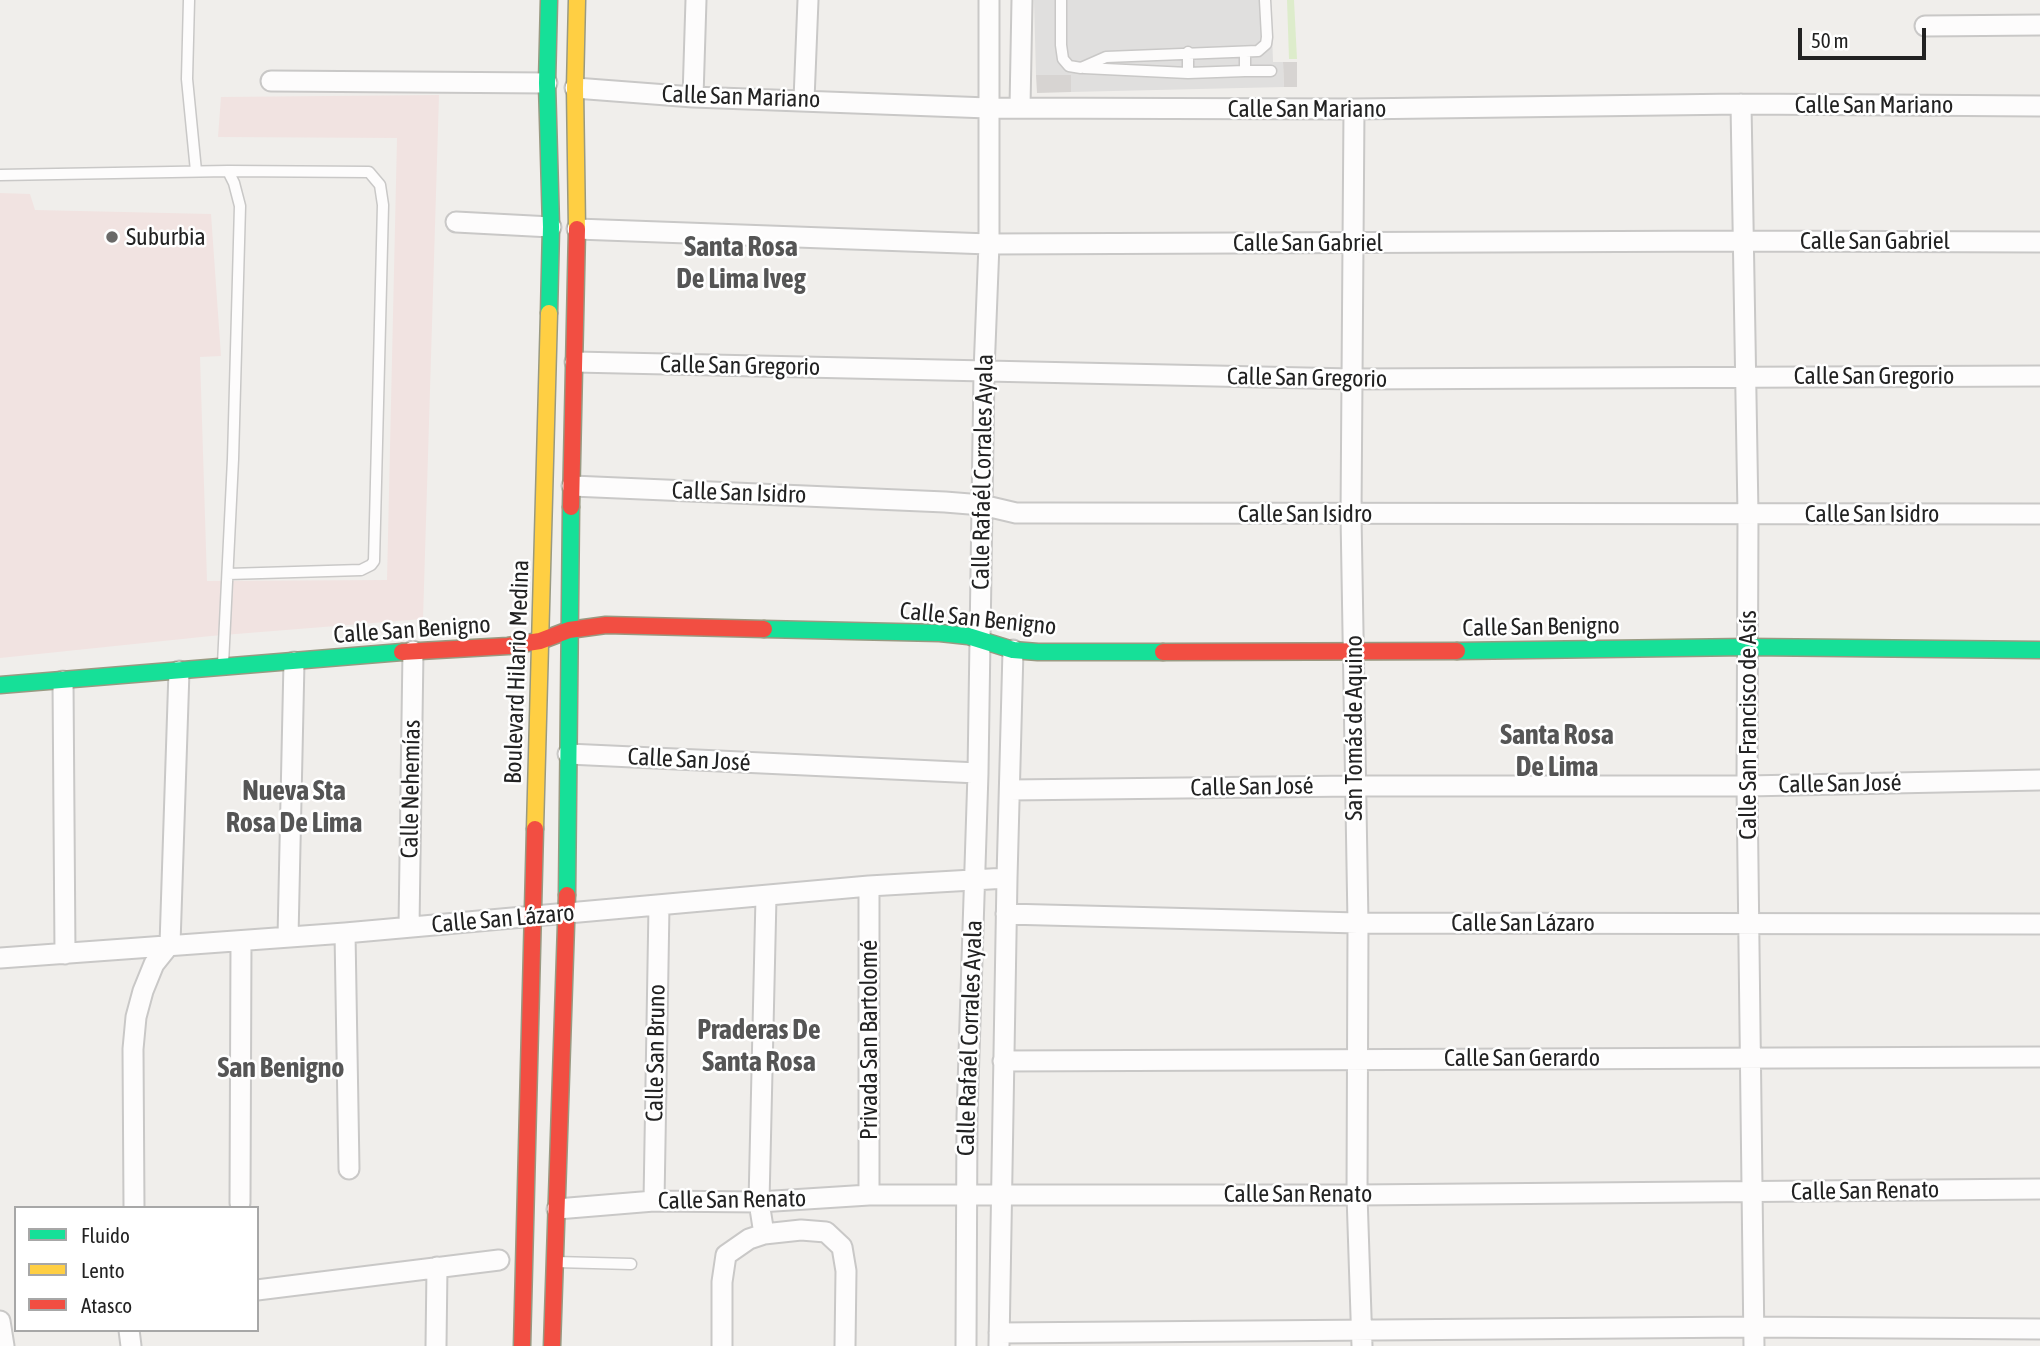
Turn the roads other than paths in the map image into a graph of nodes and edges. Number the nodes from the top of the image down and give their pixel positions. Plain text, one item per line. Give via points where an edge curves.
1 (189, 0) edge
2 (549, 0) edge
3 (577, 0) edge
4 (696, 0) edge
5 (808, 0) edge
6 (989, 0) edge
7 (1022, 0) edge
8 (1061, 0) edge
9 (1265, 0) edge
10 (2040, 25) edge
11 (1924, 26) dead end
12 (1188, 52) junction
13 (1245, 52) junction
14 (1144, 55) junction
15 (1106, 57) junction
16 (1081, 68) junction
17 (1106, 70) junction
18 (1245, 71) junction
19 (1271, 71) dead end
20 (1145, 72) junction
21 (1188, 73) junction
22 (271, 82) dead end
23 (547, 83) junction
24 (575, 88) junction
25 (693, 97) junction
26 (804, 100) junction
27 (1741, 104) junction
28 (2040, 106) edge
29 (1020, 107) junction
30 (988, 108) junction
31 (1354, 109) junction
32 (196, 171) junction
33 (228, 171) junction
34 (0, 175) edge
35 (456, 222) dead end
36 (551, 226) junction
37 (577, 229) junction
38 (1744, 240) junction
39 (2040, 242) edge
40 (1352, 243) junction
41 (989, 244) junction
42 (575, 362) junction
43 (984, 372) junction
44 (2040, 376) edge
45 (1745, 377) junction
46 (1352, 379) junction
47 (572, 486) junction
48 (982, 505) junction
49 (1748, 514) junction
50 (2040, 514) edge
51 (1351, 515) junction
52 (228, 574) junction
53 (569, 630) junction
54 (980, 639) junction
55 (540, 641) junction
56 (1748, 647) junction
57 (1013, 650) junction
58 (2040, 650) edge
59 (412, 651) junction
60 (1354, 652) junction
61 (294, 662) junction
62 (223, 668) junction
63 (179, 671) junction
64 (63, 681) junction
65 (0, 685) edge
66 (568, 754) junction
67 (978, 773) junction
68 (2040, 780) edge
69 (1354, 786) junction
70 (1747, 786) junction
71 (1010, 790) junction
72 (1007, 877) junction
73 (975, 878) junction
74 (869, 886) junction
75 (766, 897) junction
76 (659, 906) junction
77 (567, 913) junction
78 (1006, 914) junction
79 (534, 916) junction
80 (1750, 922) junction
81 (1358, 923) junction
82 (2040, 923) edge
83 (409, 928) junction
84 (345, 933) junction
85 (288, 937) junction
86 (241, 941) junction
87 (170, 944) junction
88 (65, 954) junction
89 (0, 958) edge
90 (1750, 1057) junction
91 (2040, 1057) edge
92 (1357, 1058) junction
93 (1003, 1061) junction
94 (349, 1169) dead end
95 (2040, 1189) edge
96 (1001, 1193) junction
97 (1751, 1193) junction
98 (869, 1195) junction
99 (966, 1195) junction
100 (1357, 1195) junction
101 (801, 1199) junction
102 (654, 1201) junction
103 (759, 1202) junction
104 (240, 1203) dead end
105 (134, 1206) edge
106 (557, 1209) junction
107 (802, 1230) junction
108 (764, 1234) junction
109 (499, 1260) dead end
110 (555, 1262) junction
111 (631, 1264) dead end
112 (437, 1267) junction
113 (259, 1290) edge
114 (0, 1321) edge
115 (2040, 1329) edge
116 (1753, 1336) edge
117 (1362, 1338) edge
118 (999, 1339) edge
119 (4, 1346) edge
120 (436, 1346) edge
121 (522, 1346) edge
122 (552, 1346) edge
123 (722, 1346) edge
124 (845, 1346) edge
125 (966, 1346) edge

1 - 32 lane via 187,79
2 - 23 main road, Boulevard Hilario Medina
3 - 24 main road, Boulevard Hilario Medina
4 - 25 street
5 - 26 street
6 - 30 street, Calle Rafaél Corrales Ayala
7 - 29 street
8 - 16 lane via 1063,59 1069,66
9 - 13 lane via 1266,44 1258,51
10 - 11 street
12 - 13 lane
12 - 14 lane
12 - 21 lane
13 - 18 lane
14 - 15 lane
14 - 20 lane
15 - 16 lane
15 - 17 lane
16 - 17 lane
17 - 20 lane
18 - 19 lane
18 - 21 lane
20 - 21 lane
22 - 23 street
23 - 36 main road, Boulevard Hilario Medina
24 - 25 street, Calle San Mariano
24 - 37 main road, Boulevard Hilario Medina
25 - 26 street, Calle San Mariano
26 - 30 street, Calle San Mariano
27 - 28 street, Calle San Mariano
27 - 31 street, Calle San Mariano
27 - 38 street, Calle San Francisco de Asís
29 - 30 street, Calle San Mariano
29 - 31 street, Calle San Mariano
30 - 41 street, Calle Rafaél Corrales Ayala
31 - 40 street, San Tomás de Aquino
32 - 33 lane
32 - 34 lane
33 - 52 lane via 240,206
33 - 52 lane via 369,172 380,185 383,205 374,561 361,570
35 - 36 street
36 - 55 main road, Boulevard Hilario Medina
37 - 41 street, Calle San Gabriel
37 - 42 main road, Boulevard Hilario Medina
38 - 39 street, Calle San Gabriel
38 - 40 street, Calle San Gabriel
38 - 45 street, Calle San Francisco de Asís
40 - 41 street, Calle San Gabriel
40 - 46 street, San Tomás de Aquino
41 - 43 street, Calle Rafaél Corrales Ayala
42 - 43 street, Calle San Gregorio
42 - 47 main road, Boulevard Hilario Medina
43 - 46 street, Calle San Gregorio
43 - 48 street, Calle Rafaél Corrales Ayala
44 - 45 street, Calle San Gregorio
45 - 46 street, Calle San Gregorio
45 - 49 street, Calle San Francisco de Asís
46 - 51 street, San Tomás de Aquino
47 - 48 street, Calle San Isidro
47 - 53 main road, Boulevard Hilario Medina
48 - 51 street, Calle San Isidro via 1017,513
48 - 54 street, Calle Rafaél Corrales Ayala
49 - 50 street, Calle San Isidro
49 - 51 street, Calle San Isidro
49 - 56 street, Calle San Francisco de Asís
51 - 60 street, San Tomás de Aquino
52 - 62 lane
53 - 54 main road, Calle San Benigno via 620,626 940,634
53 - 55 main road, Calle San Benigno
53 - 66 main road, Boulevard Hilario Medina
54 - 57 main road, Calle San Benigno
54 - 67 street, Calle Rafaél Corrales Ayala
55 - 59 main road, Calle San Benigno
55 - 79 main road, Boulevard Hilario Medina
56 - 58 main road, Calle San Benigno
56 - 60 main road, Calle San Benigno
56 - 70 street, Calle San Francisco de Asís
57 - 60 main road, Calle San Benigno
57 - 71 street, Calle Rafaél Corrales Ayala
59 - 61 main road, Calle San Benigno
59 - 83 street, Calle Nehemías
60 - 69 street, San Tomás de Aquino
61 - 62 main road, Calle San Benigno
61 - 85 street
62 - 63 main road, Calle San Benigno
63 - 64 main road, Calle San Benigno
63 - 87 street
64 - 65 main road, Calle San Benigno
64 - 88 street
66 - 67 street, Calle San José
66 - 77 main road, Boulevard Hilario Medina
67 - 73 street, Calle Rafaél Corrales Ayala
68 - 70 street, Calle San José
69 - 70 street, Calle San José
69 - 71 street, Calle San José
69 - 81 street, San Tomás de Aquino
70 - 80 street, Calle San Francisco de Asís
71 - 72 street, Calle Rafaél Corrales Ayala
72 - 73 street, Calle San Lázaro
72 - 78 street, Calle Rafaél Corrales Ayala
73 - 74 street, Calle San Lázaro
73 - 99 street, Calle Rafaél Corrales Ayala
74 - 75 street, Calle San Lázaro
74 - 98 street, Privada San Bartolomé
75 - 76 street, Calle San Lázaro
75 - 103 street
76 - 77 street, Calle San Lázaro
76 - 102 street, Calle San Bruno
77 - 79 street, Calle San Lázaro
77 - 106 main road, Boulevard Hilario Medina
78 - 81 street, Calle San Lázaro
78 - 93 street, Calle Rafaél Corrales Ayala
79 - 83 street, Calle San Lázaro
79 - 121 main road, Boulevard Hilario Medina
80 - 81 street, Calle San Lázaro
80 - 82 street, Calle San Lázaro
80 - 90 street, Calle San Francisco de Asís
81 - 92 street, San Tomás de Aquino
83 - 84 street, Calle San Lázaro
84 - 85 street, Calle San Lázaro
84 - 94 street
85 - 86 street, Calle San Lázaro
86 - 87 street, Calle San Lázaro
86 - 104 street
87 - 88 street, Calle San Lázaro
87 - 105 street via 154,964 136,1017
88 - 89 street, Calle San Lázaro
90 - 91 street, Calle San Gerardo
90 - 92 street, Calle San Gerardo
90 - 97 street, Calle San Francisco de Asís
92 - 93 street, Calle San Gerardo
92 - 100 street, San Tomás de Aquino
93 - 96 street, Calle Rafaél Corrales Ayala
95 - 97 street, Calle San Renato
96 - 99 street, Calle San Renato
96 - 100 street, Calle San Renato
96 - 118 street, Calle Rafaél Corrales Ayala
97 - 100 street, Calle San Renato
97 - 116 street, Calle San Francisco de Asís
98 - 99 street, Calle San Renato
98 - 101 street, Calle San Renato
99 - 125 street, Calle Rafaél Corrales Ayala
100 - 117 street, San Tomás de Aquino
101 - 103 street, Calle San Renato
101 - 107 street
102 - 103 street, Calle San Renato
102 - 106 street, Calle San Renato
103 - 108 street
106 - 110 main road, Boulevard Hilario Medina
107 - 108 street
107 - 124 street via 826,1233 842,1247
108 - 123 street via 726,1255
109 - 112 street
110 - 111 lane
110 - 122 main road, Boulevard Hilario Medina
112 - 113 street
112 - 120 street
114 - 119 street
115 - 116 street
116 - 117 street
117 - 118 street

